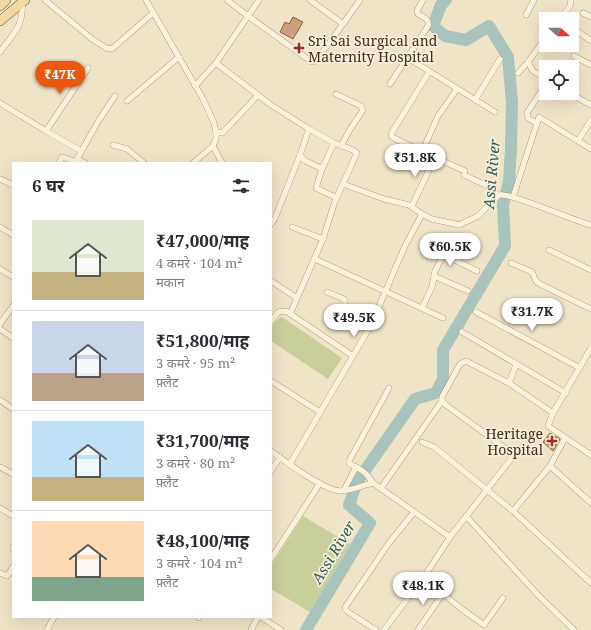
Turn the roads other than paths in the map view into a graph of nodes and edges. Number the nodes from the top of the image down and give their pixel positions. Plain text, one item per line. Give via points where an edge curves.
1 (6, 0) edge
2 (45, 0) edge
3 (146, 0) edge
4 (227, 0) edge
5 (259, 0) edge
6 (310, 0) edge
7 (360, 0) edge
8 (423, 0) edge
9 (534, 0) edge
10 (571, 0) edge
11 (23, 1) edge
12 (0, 6) edge
13 (566, 12) edge
14 (153, 13) junction
15 (583, 13) dead end
16 (526, 15) dead end
17 (248, 16) junction
18 (591, 18) edge
19 (0, 22) edge
20 (344, 24) junction
21 (579, 32) edge
22 (591, 41) edge
23 (539, 46) edge
24 (0, 52) edge
25 (574, 56) dead end
26 (179, 57) junction
27 (408, 58) junction
28 (500, 59) dead end
29 (528, 62) junction
30 (216, 63) junction
31 (591, 65) edge
32 (88, 68) dead end
33 (429, 72) junction
34 (518, 73) dead end
35 (539, 75) edge
36 (390, 84) dead end
37 (195, 86) junction
38 (457, 89) junction
39 (336, 94) dead end
40 (258, 95) junction
41 (539, 95) edge
42 (115, 96) dead end
43 (579, 98) edge
44 (475, 100) junction
45 (127, 101) dead end
46 (0, 103) edge
47 (591, 105) edge
48 (495, 112) dead end
49 (591, 120) edge
50 (536, 123) junction
51 (309, 129) junction
52 (46, 131) junction
53 (216, 132) junction
54 (578, 141) junction
55 (334, 143) junction
56 (113, 145) dead end
57 (213, 146) junction
58 (341, 146) junction
59 (591, 149) edge
60 (81, 151) junction
61 (422, 152) junction
62 (300, 155) junction
63 (435, 158) junction
64 (77, 159) junction
65 (59, 162) edge
66 (83, 162) edge
67 (143, 162) edge
68 (194, 162) edge
69 (221, 162) edge
70 (322, 170) junction
71 (0, 179) edge
72 (343, 184) junction
73 (12, 185) edge
74 (499, 195) junction
75 (512, 197) junction
76 (337, 198) junction
77 (412, 206) junction
78 (422, 214) junction
79 (272, 222) edge
80 (591, 225) edge
81 (0, 227) edge
82 (292, 227) dead end
83 (12, 234) edge
84 (323, 240) junction
85 (429, 247) dead end
86 (549, 250) dead end
87 (444, 254) junction
88 (315, 259) junction
89 (511, 263) dead end
90 (0, 269) edge
91 (591, 270) edge
92 (477, 271) dead end
93 (12, 276) edge
94 (434, 276) junction
95 (272, 282) edge
96 (468, 291) dead end
97 (327, 292) dead end
98 (386, 292) junction
99 (297, 298) junction
100 (12, 307) edge
101 (422, 308) junction
102 (591, 309) edge
103 (476, 312) dead end
104 (290, 314) junction
105 (444, 318) dead end
106 (272, 320) edge
107 (0, 324) edge
108 (371, 325) junction
109 (0, 329) edge
110 (462, 332) dead end
111 (12, 337) edge
112 (591, 348) edge
113 (353, 356) junction
114 (516, 365) junction
115 (580, 368) junction
116 (272, 382) edge
117 (509, 384) junction
118 (389, 388) dead end
119 (566, 393) junction
120 (0, 400) edge
121 (442, 401) junction
122 (12, 408) edge
123 (320, 412) junction
124 (553, 413) junction
125 (566, 438) junction
126 (422, 442) dead end
127 (272, 452) edge
128 (591, 455) edge
129 (280, 457) junction
130 (290, 464) junction
131 (0, 466) edge
132 (550, 466) junction
133 (358, 468) junction
134 (272, 469) edge
135 (12, 473) edge
136 (320, 483) junction
137 (373, 483) junction
138 (380, 488) junction
139 (347, 490) junction
140 (486, 490) junction
141 (591, 503) edge
142 (0, 508) edge
143 (513, 511) junction
144 (414, 512) junction
145 (12, 515) edge
146 (466, 516) junction
147 (450, 537) junction
148 (272, 557) edge
149 (12, 568) edge
150 (0, 574) edge
151 (424, 577) junction
152 (591, 581) edge
153 (443, 593) junction
154 (503, 598) dead end
155 (53, 618) edge
156 (257, 618) edge
157 (263, 618) edge
158 (482, 628) edge
159 (47, 630) edge
160 (251, 630) edge
161 (281, 630) edge
162 (376, 630) edge
163 (384, 630) edge
164 (418, 630) edge
165 (574, 630) edge

1 - 12 main road
2 - 14 street via 92,39 110,49
3 - 14 street
4 - 17 street
5 - 17 street
6 - 20 street
7 - 20 street
8 - 27 street via 417,11 428,20 428,26
9 - 16 street
10 - 13 street
11 - 19 main road
11 - 24 street via 23,14 18,28
14 - 26 street
15 - 18 street
17 - 20 street via 312,62
17 - 30 street
21 - 22 street
23 - 29 street
25 - 31 street
26 - 37 street
26 - 45 street
27 - 33 street
27 - 36 street
28 - 44 street
29 - 34 street
29 - 35 street via 533,71
30 - 37 street
30 - 40 street
32 - 52 street
33 - 38 street
33 - 61 street via 391,134 396,140
37 - 53 street via 214,122
38 - 44 street
38 - 61 street via 438,116
39 - 58 street via 361,106 363,110
40 - 51 street
40 - 53 street via 222,133
41 - 50 street via 527,113 528,118
42 - 60 street
43 - 47 street
44 - 48 street
46 - 52 street
49 - 54 street
50 - 54 street via 540,117
50 - 75 street
51 - 55 street
51 - 62 street
52 - 60 street
53 - 57 street
54 - 59 street
55 - 58 street
55 - 70 street
56 - 67 street via 127,149
57 - 68 street
57 - 69 street
58 - 72 street via 357,153
60 - 64 street
61 - 63 street
62 - 70 street
62 - 79 street
63 - 74 street via 494,189
63 - 77 street
64 - 65 street via 72,161 62,157
64 - 66 street
70 - 76 street via 316,188
71 - 73 street
72 - 76 street
72 - 77 street
74 - 75 street
74 - 78 street via 478,216 462,224 432,219
75 - 80 street
76 - 84 street
77 - 78 street
78 - 98 street via 404,248
81 - 83 street
82 - 84 street
84 - 88 street
85 - 87 street
86 - 91 street
87 - 92 street
87 - 94 street
88 - 98 street
88 - 99 street
89 - 102 street via 532,272 540,284
90 - 93 street
94 - 96 street
94 - 101 street
95 - 99 street
97 - 108 street via 344,299 347,312
98 - 101 street
98 - 108 street
99 - 104 street
100 - 107 street
101 - 105 street
103 - 115 street
104 - 106 street via 283,310
104 - 113 street
108 - 113 street
109 - 111 street
110 - 114 street
112 - 115 street
113 - 123 street
114 - 117 street
114 - 119 street
115 - 119 street
116 - 123 street
117 - 121 street via 466,361 460,364
117 - 124 street
118 - 133 street via 349,461
119 - 124 street
120 - 122 street
121 - 138 street
121 - 140 street via 513,455
123 - 130 street
124 - 125 street via 548,426
125 - 128 street
125 - 132 street
126 - 140 street via 434,447
127 - 129 street
129 - 130 street
129 - 134 street
130 - 136 street
131 - 135 street
132 - 141 street
132 - 143 street
133 - 137 street via 368,475
133 - 139 street
136 - 139 street via 336,490
136 - 148 street
137 - 138 street
137 - 139 street
138 - 144 street
140 - 143 street
140 - 146 street
142 - 145 street
143 - 152 street
144 - 147 street
144 - 162 street via 389,543 345,609
146 - 147 street
146 - 165 street via 539,596
147 - 151 street
149 - 150 street via 7,576
151 - 153 street
151 - 163 street
153 - 158 street
153 - 164 street
154 - 158 street
155 - 159 street
156 - 160 street
157 - 161 street

